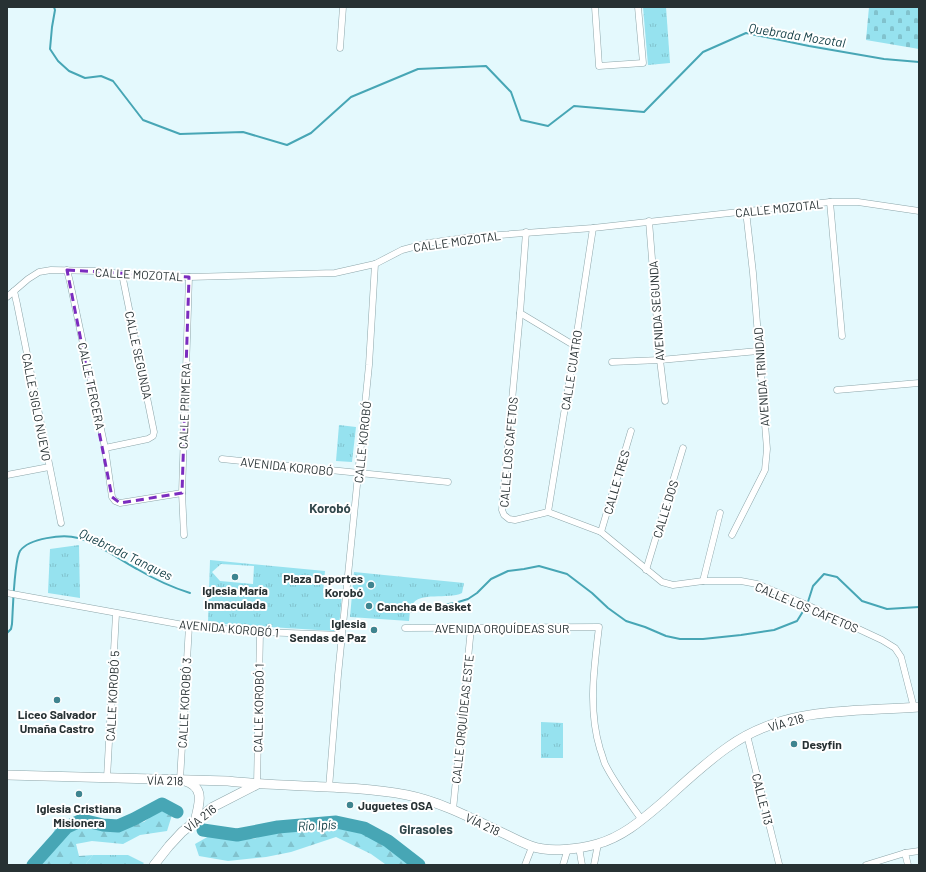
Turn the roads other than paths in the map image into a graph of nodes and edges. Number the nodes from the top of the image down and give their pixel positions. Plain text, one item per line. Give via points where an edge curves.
1 (342, 7) edge
2 (595, 7) edge
3 (638, 7) edge
4 (340, 48) dead end
5 (830, 202) junction
6 (919, 211) edge
7 (746, 212) junction
8 (649, 221) junction
9 (593, 228) junction
10 (526, 232) junction
11 (376, 264) junction
12 (66, 270) junction
13 (122, 274) junction
14 (188, 277) junction
15 (14, 291) junction
16 (7, 297) edge
17 (520, 313) junction
18 (842, 336) dead end
19 (575, 346) junction
20 (758, 351) junction
21 (660, 360) junction
22 (612, 362) dead end
23 (919, 383) edge
24 (837, 390) dead end
25 (665, 401) dead end
26 (631, 431) dead end
27 (104, 448) junction
28 (683, 448) dead end
29 (222, 459) dead end
30 (49, 467) junction
31 (359, 473) junction
32 (7, 475) edge
33 (448, 482) dead end
34 (182, 493) junction
35 (548, 512) junction
36 (720, 513) dead end
37 (61, 523) dead end
38 (601, 532) junction
39 (184, 535) dead end
40 (732, 535) dead end
41 (646, 570) junction
42 (703, 581) junction
43 (7, 593) edge
44 (116, 614) junction
45 (189, 626) junction
46 (405, 628) dead end
47 (471, 628) junction
48 (260, 632) junction
49 (342, 635) junction
50 (916, 708) edge
51 (748, 735) junction
52 (7, 775) edge
53 (107, 778) junction
54 (180, 780) junction
55 (257, 785) junction
56 (329, 788) junction
57 (453, 810) junction
58 (642, 820) junction
59 (195, 822) junction
60 (598, 844) junction
61 (532, 847) junction
62 (579, 847) junction
63 (568, 848) junction
64 (919, 851) edge
65 (905, 854) junction
66 (779, 864) dead end
67 (154, 865) edge
68 (526, 865) edge
69 (564, 865) edge
70 (582, 865) edge
71 (594, 865) edge
72 (866, 865) edge
73 (908, 865) edge

1 - 4 street
2 - 3 street via 599,66 643,62
5 - 6 street, CALLE MOZOTAL via 858,202
5 - 7 street, CALLE MOZOTAL
5 - 18 street
7 - 8 street, CALLE MOZOTAL
7 - 20 street, AVENIDA TRINIDAD
8 - 9 street, CALLE MOZOTAL
8 - 21 street, AVENIDA SEGUNDA
9 - 10 street, CALLE MOZOTAL
9 - 19 street, CALLE CUATRO
10 - 11 street, CALLE MOZOTAL via 428,243 402,250
10 - 17 street, CALLE LOS CAFETOS
11 - 14 street, CALLE MOZOTAL via 335,273
11 - 31 street, CALLE KOROBÓ
12 - 13 street, CALLE MOZOTAL
12 - 15 street, CALLE MOZOTAL via 39,272
12 - 27 street, CALLE TERCERA
13 - 14 street, CALLE MOZOTAL
13 - 27 street, CALLE SEGUNDA via 154,428 153,436 148,439
14 - 34 street, CALLE PRIMERA
15 - 16 street, CALLE MOZOTAL
15 - 30 street, CALLE SIGLO NUEVO
17 - 19 street
17 - 35 street, CALLE LOS CAFETOS via 502,510 509,519 515,520
19 - 35 street, CALLE CUATRO
20 - 21 street
20 - 40 street, AVENIDA TRINIDAD via 767,449 765,470
21 - 22 street
21 - 25 street, AVENIDA SEGUNDA
23 - 24 street
26 - 38 street, CALLE TRES
27 - 34 street, CALLE TERCERA via 112,497 115,501 125,503
28 - 41 street, CALLE DOS
29 - 31 street, AVENIDA KOROBÓ
30 - 32 street
30 - 37 street, CALLE SIGLO NUEVO
31 - 33 street, AVENIDA KOROBÓ
31 - 49 street, CALLE KOROBÓ
34 - 39 street, CALLE PRIMERA
35 - 38 street, CALLE LOS CAFETOS
36 - 42 street
38 - 41 street, CALLE LOS CAFETOS
41 - 42 street, CALLE LOS CAFETOS via 662,582 673,585
42 - 50 street, CALLE LOS CAFETOS via 741,581 757,584 882,640 895,648 901,656
43 - 44 street, AVENIDA KOROBÓ 1
44 - 45 street, AVENIDA KOROBÓ 1
44 - 53 street, CALLE KOROBÓ 5
45 - 48 street, AVENIDA KOROBÓ 1
45 - 54 street, CALLE KOROBÓ 3
46 - 47 street, AVENIDA ORQUÍDEAS SUR
47 - 57 street, CALLE ORQUÍDEAS ESTE
47 - 58 street, AVENIDA ORQUÍDEAS SUR via 599,627 593,684 594,718 598,740 604,762
48 - 49 street, AVENIDA KOROBÓ 1
48 - 55 street, CALLE KOROBÓ 1
49 - 56 street, CALLE KOROBÓ
50 - 51 main road, VÍA 218 via 835,711 802,716 783,720
51 - 58 main road, VÍA 218 via 729,746 699,770
51 - 66 street, CALLE 113
52 - 53 main road, VÍA 218
53 - 54 main road, VÍA 218
54 - 55 main road, VÍA 218
54 - 59 main road via 191,784 200,795
55 - 56 main road, VÍA 218
55 - 59 main road, VÍA 216 via 213,807
56 - 57 main road, VÍA 218 via 404,795
57 - 61 main road, VÍA 218
58 - 60 main road, VÍA 218 via 618,836
59 - 67 main road, VÍA 216 via 182,832
60 - 62 main road, VÍA 218
60 - 71 street
61 - 63 main road, VÍA 218 via 550,850
61 - 68 street
62 - 63 main road, VÍA 218
62 - 70 street
63 - 69 street
64 - 65 street
65 - 72 street
65 - 73 street

